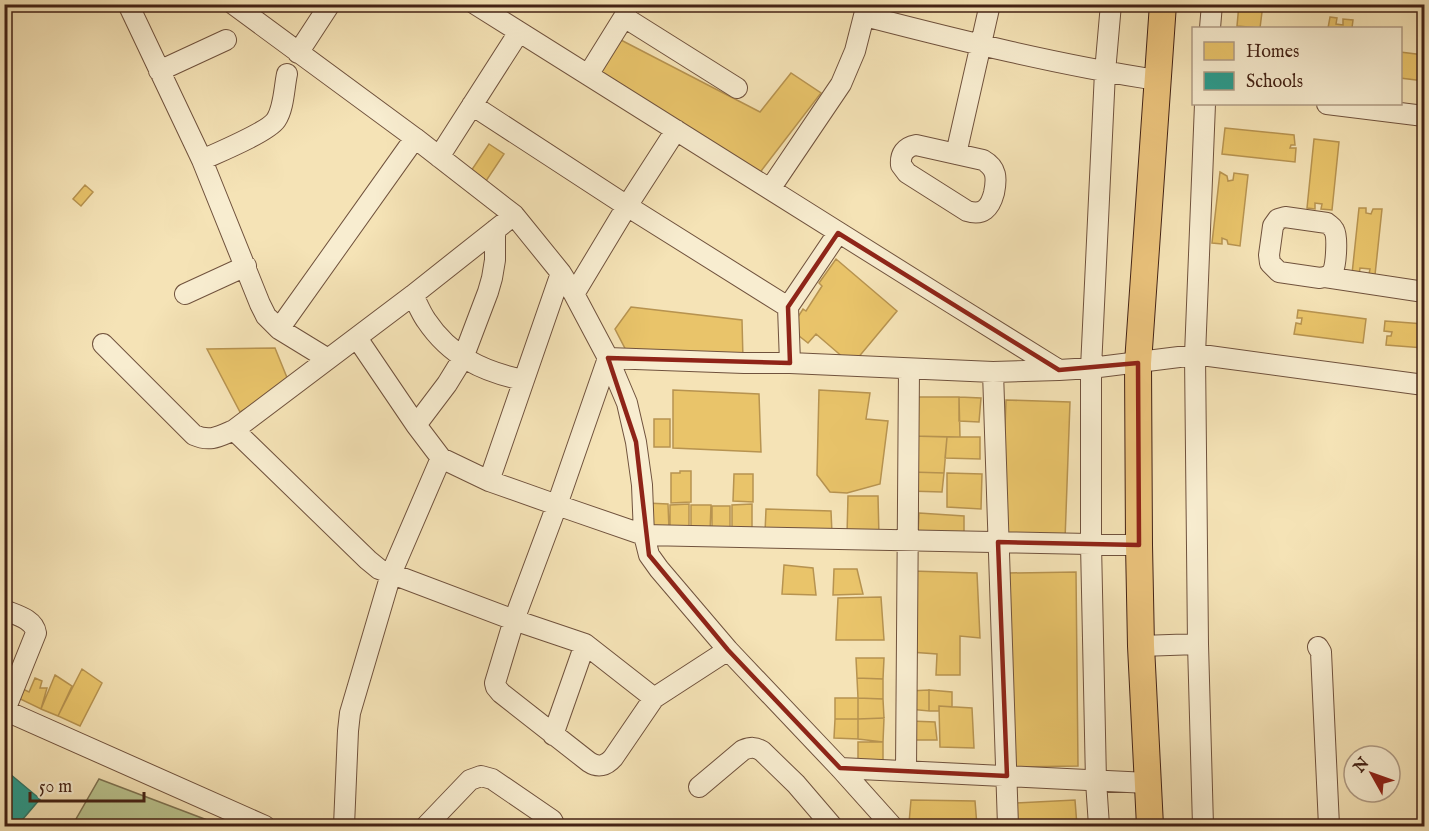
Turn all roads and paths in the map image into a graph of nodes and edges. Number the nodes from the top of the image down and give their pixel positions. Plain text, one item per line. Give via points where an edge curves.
1 (129, 4) edge
2 (234, 4) edge
3 (330, 4) edge
4 (475, 4) edge
5 (990, 4) edge
6 (1111, 4) edge
7 (1162, 4) edge
8 (1212, 4) edge
9 (866, 10) edge
10 (626, 11) edge
11 (1210, 27) edge
12 (519, 32) junction
13 (226, 40) dead end
14 (981, 46) junction
15 (298, 53) junction
16 (159, 71) junction
17 (1105, 72) junction
18 (287, 74) dead end
19 (588, 75) junction
20 (1157, 80) junction
21 (737, 88) dead end
22 (472, 105) junction
23 (1205, 105) edge
24 (1335, 105) edge
25 (1425, 117) edge
26 (676, 130) junction
27 (415, 138) junction
28 (956, 154) junction
29 (439, 157) junction
30 (202, 160) junction
31 (770, 189) junction
32 (627, 206) junction
33 (514, 215) junction
34 (495, 231) junction
35 (838, 233) junction
36 (246, 266) junction
37 (561, 273) junction
38 (1325, 277) dead end
39 (1425, 292) edge
40 (185, 294) dead end
41 (574, 294) junction
42 (413, 295) junction
43 (788, 308) junction
44 (279, 329) junction
45 (357, 338) junction
46 (103, 344) dead end
47 (1195, 356) junction
48 (463, 358) junction
49 (608, 358) junction
50 (328, 359) junction
51 (790, 363) junction
52 (1138, 363) junction
53 (1091, 368) junction
54 (909, 369) junction
55 (1059, 370) junction
56 (993, 372) junction
57 (524, 380) junction
58 (1425, 385) edge
59 (416, 425) junction
60 (234, 430) junction
61 (441, 458) junction
62 (489, 481) junction
63 (557, 506) junction
64 (644, 534) junction
65 (907, 541) junction
66 (998, 542) junction
67 (1092, 544) junction
68 (1139, 545) junction
69 (391, 574) junction
70 (4, 610) edge
71 (514, 620) junction
72 (585, 644) junction
73 (1198, 644) junction
74 (1141, 646) junction
75 (1318, 646) dead end
76 (728, 650) junction
77 (654, 698) junction
78 (5, 710) edge
79 (553, 735) junction
80 (840, 768) junction
81 (906, 771) junction
82 (1007, 776) junction
83 (1096, 781) junction
84 (1148, 783) junction
85 (699, 787) dead end
86 (265, 826) edge
87 (344, 826) edge
88 (426, 826) edge
89 (555, 826) edge
90 (832, 826) edge
91 (892, 826) edge
92 (1008, 826) edge
93 (1099, 826) edge
94 (1150, 826) edge
95 (1203, 826) edge
96 (1329, 826) edge

1 - 16 street
2 - 15 street
3 - 15 street
4 - 12 street
5 - 14 street
6 - 17 street
7 - 20 main road
8 - 11 street
9 - 14 street
9 - 31 street via 841,84
10 - 19 street
10 - 21 street
12 - 19 street
12 - 22 street
13 - 16 street
14 - 17 street
14 - 28 street
15 - 27 street
16 - 30 street
17 - 20 street
17 - 53 street
18 - 30 street via 274,123
19 - 26 street
20 - 52 main road
22 - 29 street
22 - 32 street
23 - 47 street
24 - 25 street
26 - 31 street
26 - 32 street
27 - 29 street
27 - 44 street
28 - 28 street via 916,145 905,149 900,159 907,173 967,211 981,212 992,202 996,174 983,160
29 - 33 street
30 - 36 street
31 - 35 street
32 - 41 street
32 - 43 street
33 - 34 street
33 - 37 street
34 - 42 street
34 - 48 street via 492,278
35 - 43 street
35 - 55 street
36 - 40 street
36 - 44 street via 266,316
37 - 41 street
37 - 57 street
38 - 39 street
41 - 49 street
42 - 45 street
42 - 48 street via 442,340
43 - 51 street
44 - 50 street
45 - 50 street
45 - 59 street
46 - 60 street via 194,435 212,439
47 - 52 street
47 - 58 street
47 - 73 street
48 - 57 street via 482,369
48 - 59 street
49 - 51 street
49 - 63 street
49 - 64 street via 627,403 636,442
50 - 60 street
51 - 54 street
52 - 53 street
52 - 68 main road
53 - 55 street
53 - 67 street
54 - 56 street
54 - 65 street
55 - 56 street
56 - 66 street
57 - 62 street
59 - 61 street
60 - 69 street via 368,560
61 - 62 street
61 - 69 street
62 - 63 street
63 - 64 street
63 - 71 street
64 - 65 street
64 - 76 street via 649,555 658,569
65 - 66 street
65 - 81 street
66 - 67 street
66 - 82 street
67 - 68 street
67 - 83 street
68 - 74 main road
69 - 71 street
69 - 87 street via 350,713
70 - 78 street via 30,622 36,633
71 - 72 street
71 - 79 street via 496,687
72 - 77 street
72 - 79 street
73 - 74 street
73 - 95 street
74 - 84 main road
75 - 96 street
76 - 77 street
76 - 80 street
77 - 79 street via 613,758 602,766 589,762
78 - 86 street
80 - 81 street
80 - 91 street
81 - 82 street
82 - 83 street
82 - 92 street
83 - 84 street
83 - 93 street
84 - 94 main road
85 - 90 street via 743,750 756,747 796,784
88 - 89 street via 470,780 481,776 492,779 552,820

